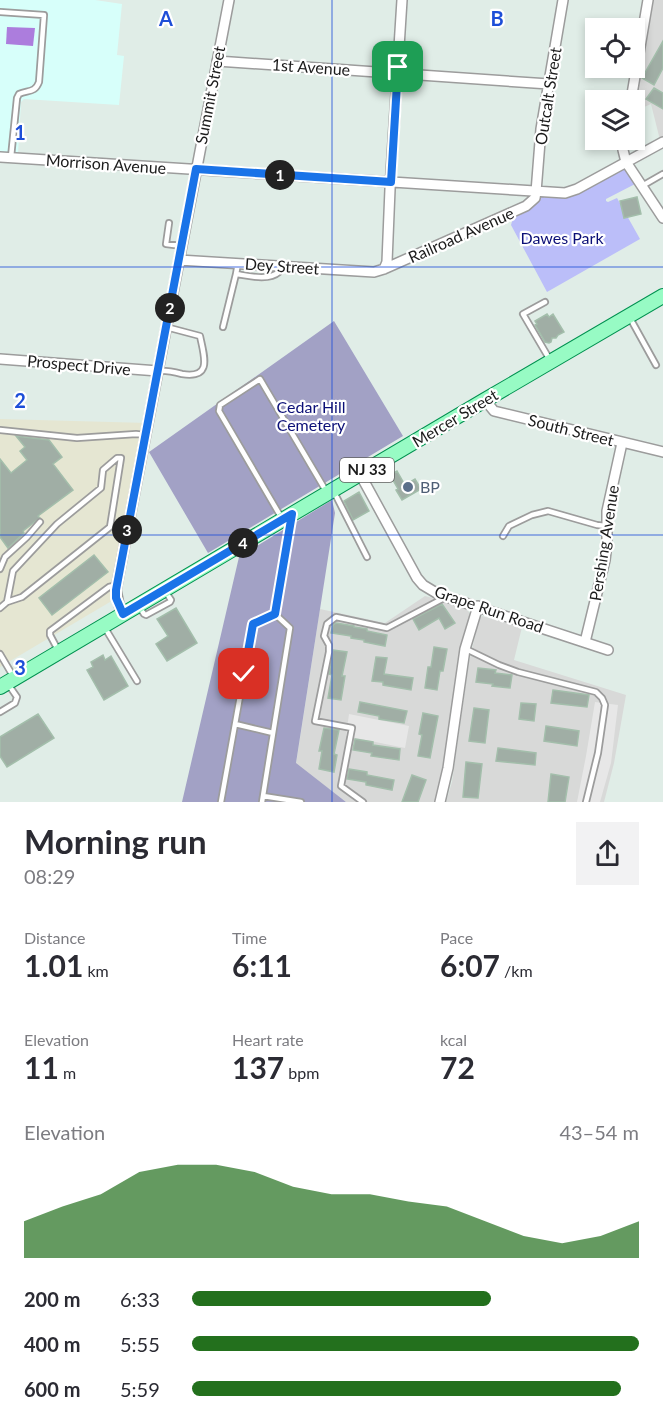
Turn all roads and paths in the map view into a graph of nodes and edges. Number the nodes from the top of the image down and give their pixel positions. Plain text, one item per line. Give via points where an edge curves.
1 (229, 0) edge
2 (402, 0) edge
3 (563, 0) edge
4 (648, 0) edge
5 (0, 12) edge
6 (217, 60) junction
7 (398, 73) junction
8 (549, 84) junction
9 (633, 90) edge
10 (663, 142) edge
11 (623, 150) edge
12 (0, 157) edge
13 (11, 157) junction
14 (627, 162) junction
15 (196, 169) junction
16 (663, 174) edge
17 (391, 182) junction
18 (642, 186) junction
19 (536, 192) junction
20 (663, 218) edge
21 (170, 223) dead end
22 (182, 246) junction
23 (179, 260) junction
24 (237, 263) junction
25 (279, 266) junction
26 (384, 269) junction
27 (236, 274) junction
28 (663, 296) edge
29 (545, 302) dead end
30 (629, 316) junction
31 (166, 327) junction
32 (223, 327) dead end
33 (0, 359) edge
34 (551, 362) junction
35 (656, 365) dead end
36 (158, 371) junction
37 (485, 400) junction
38 (0, 430) edge
39 (146, 435) junction
40 (621, 443) junction
41 (663, 452) edge
42 (360, 474) junction
43 (330, 492) junction
44 (287, 517) junction
45 (40, 522) dead end
46 (606, 526) junction
47 (503, 536) dead end
48 (367, 556) dead end
49 (0, 568) edge
50 (117, 585) junction
51 (446, 597) junction
52 (7, 602) junction
53 (478, 606) junction
54 (0, 608) edge
55 (123, 614) junction
56 (275, 614) junction
57 (104, 626) junction
58 (585, 642) junction
59 (465, 649) junction
60 (608, 650) dead end
61 (59, 652) junction
62 (0, 654) edge
63 (137, 681) dead end
64 (7, 683) edge
65 (0, 712) edge
66 (235, 724) junction
67 (273, 733) junction
68 (263, 796) junction
69 (221, 802) edge
70 (261, 802) edge
71 (301, 802) edge
72 (363, 802) edge
73 (440, 802) edge
74 (586, 802) edge

1 - 6 street, Summit Street
2 - 7 street
3 - 8 street, Outcalt Street
4 - 9 street
5 - 13 lane via 44,15 38,87 17,98
6 - 7 street, 1st Avenue
6 - 15 street, Summit Street
7 - 8 street, 1st Avenue
7 - 17 street
8 - 19 street, Outcalt Street
10 - 14 street
11 - 14 street
12 - 13 street, Morrison Avenue
13 - 15 street, Morrison Avenue
14 - 18 street
14 - 19 street via 572,191
15 - 17 street, Morrison Avenue
15 - 22 street, Summit Street
16 - 18 lane
17 - 19 street, Morrison Avenue
17 - 26 street
18 - 20 street
19 - 26 street, Railroad Avenue via 526,206
21 - 22 lane via 165,244
22 - 23 street, Summit Street
23 - 24 street, Dey Street
23 - 31 street, Summit Street
24 - 25 street, Dey Street
24 - 27 lane
25 - 26 street, Dey Street via 374,272
25 - 27 lane via 279,272 272,276
27 - 32 lane
28 - 30 main road, Mercer Street / NJ 33
29 - 34 lane via 523,314
30 - 34 main road, Mercer Street / NJ 33
30 - 35 lane
31 - 36 street, Summit Street
31 - 36 lane via 200,336 205,364 199,374
33 - 36 street, Prospect Drive
34 - 37 main road, Mercer Street / NJ 33
36 - 39 street, Summit Street
37 - 40 street, South Street via 494,411
37 - 42 main road, Mercer Street / NJ 33
38 - 39 lane via 77,438
39 - 50 street, Summit Street
40 - 41 street, South Street
40 - 46 street, Pershing Avenue
42 - 43 main road, Mercer Street / NJ 33
42 - 51 street, Grape Run Road via 417,578 431,591
43 - 44 main road, Mercer Street / NJ 33
43 - 44 lane via 260,379 220,405 219,411
43 - 48 lane
44 - 55 main road, Mercer Street / NJ 33
44 - 56 lane
45 - 49 lane via 4,557
46 - 47 lane via 548,511 509,526
46 - 58 street, Pershing Avenue via 607,544
50 - 55 street, Summit Street via 116,598
50 - 61 lane via 50,631
51 - 53 street, Grape Run Road
51 - 72 lane via 387,628 336,617 327,624 324,636 329,652 315,721 352,728 341,786
52 - 52 lane via 13,571 57,524 101,488 103,470 121,458 110,527 22,597
52 - 54 lane
53 - 58 street, Grape Run Road
53 - 59 street
55 - 57 main road, Mercer Street / NJ 33
56 - 66 lane via 253,624
56 - 67 lane via 290,628
57 - 61 main road, Mercer Street / NJ 33
57 - 63 lane
58 - 60 street, Grape Run Road
59 - 73 street
59 - 74 lane via 518,672 596,692 602,698 598,753
61 - 64 main road, Mercer Street / NJ 33
62 - 64 lane
64 - 65 lane via 16,697 15,703
66 - 67 lane
66 - 69 lane
67 - 68 lane
68 - 70 lane
68 - 71 lane

